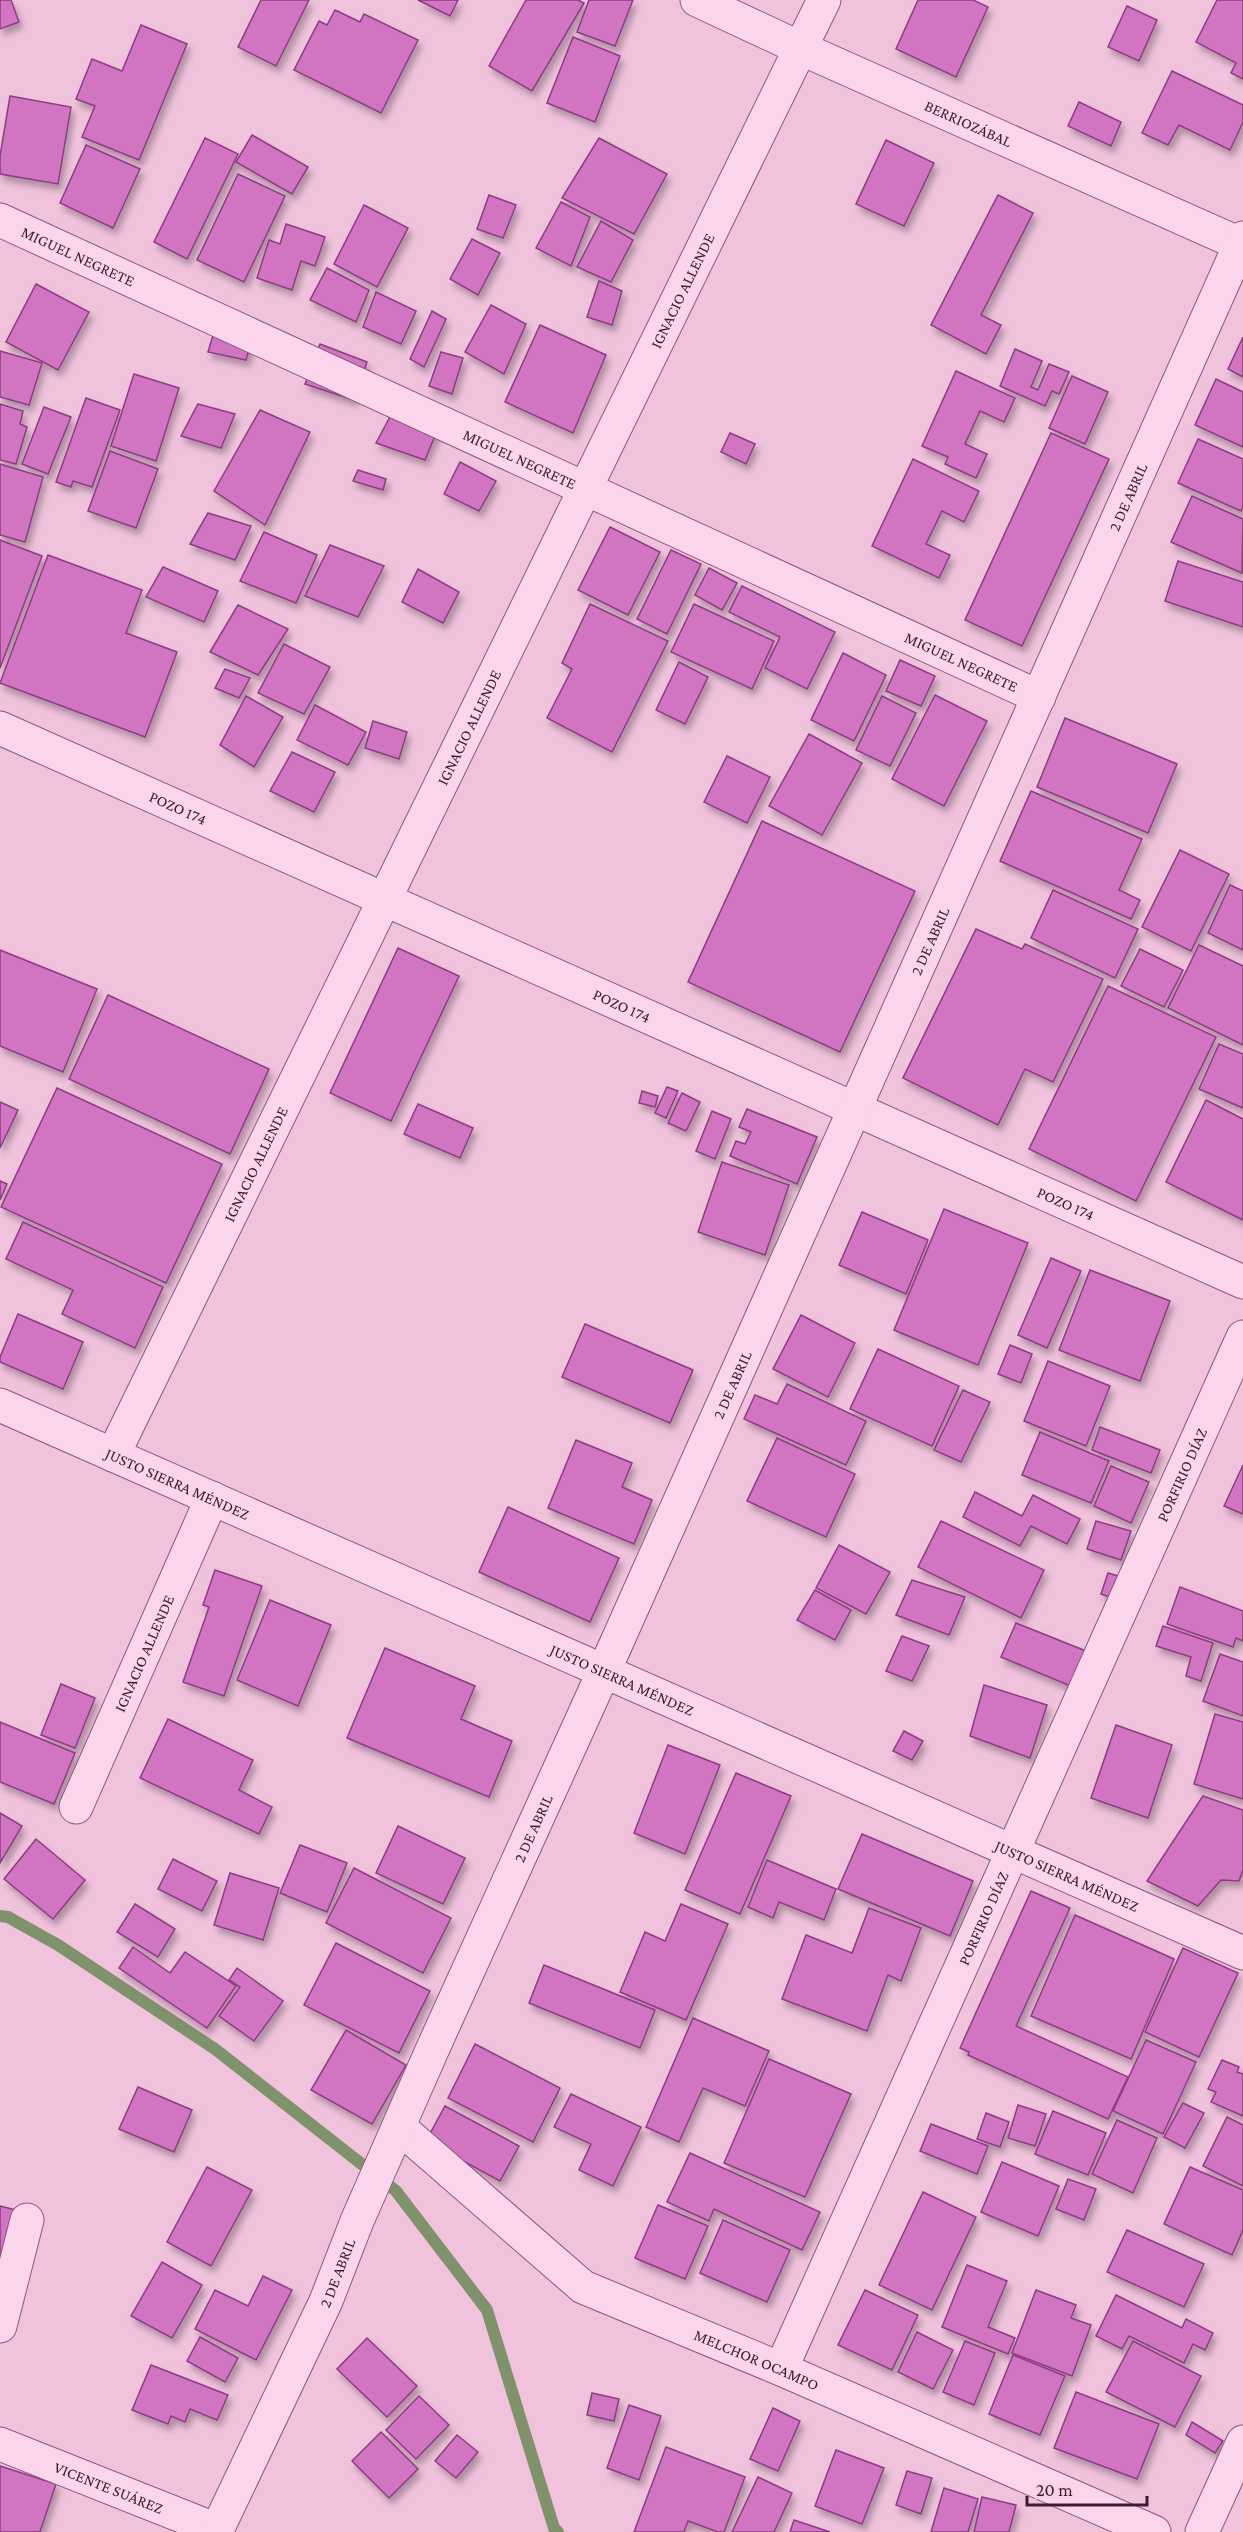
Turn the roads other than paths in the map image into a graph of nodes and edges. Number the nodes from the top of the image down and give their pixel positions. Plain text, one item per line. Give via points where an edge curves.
1 (697, 0) edge
2 (824, 0) edge
3 (801, 48) junction
4 (0, 220) edge
5 (1242, 241) edge
6 (586, 489) junction
7 (1039, 697) junction
8 (0, 728) edge
9 (385, 899) junction
10 (855, 1109) junction
11 (1243, 1282) edge
12 (1243, 1337) edge
13 (0, 1405) edge
14 (113, 1455) junction
15 (212, 1498) junction
16 (604, 1671) junction
17 (76, 1807) dead end
18 (1012, 1851) junction
19 (1243, 1953) edge
20 (394, 2138) junction
21 (27, 2220) dead end
22 (0, 2326) edge
23 (780, 2369) junction
24 (1243, 2442) edge
25 (0, 2444) edge
26 (217, 2531) edge
27 (1154, 2532) edge
28 (1202, 2532) edge

1 - 3 street, BERRIOZÁBAL
2 - 3 street, IGNACIO ALLENDE
3 - 5 street, BERRIOZÁBAL
3 - 6 street, IGNACIO ALLENDE
4 - 6 street, MIGUEL NEGRETE
5 - 7 street, 2 DE ABRIL
6 - 7 street, MIGUEL NEGRETE
6 - 9 street, IGNACIO ALLENDE
7 - 10 street, 2 DE ABRIL
8 - 9 street, POZO 174
9 - 10 street, POZO 174
9 - 14 street, IGNACIO ALLENDE
10 - 11 street, POZO 174
10 - 16 street, 2 DE ABRIL
12 - 18 street, PORFIRIO DÍAZ
13 - 14 street, JUSTO SIERRA MÉNDEZ
14 - 15 street, JUSTO SIERRA MÉNDEZ
15 - 16 street, JUSTO SIERRA MÉNDEZ
15 - 17 street, IGNACIO ALLENDE
16 - 18 street, JUSTO SIERRA MÉNDEZ
16 - 20 street, 2 DE ABRIL
18 - 19 street, JUSTO SIERRA MÉNDEZ
18 - 23 street, PORFIRIO DÍAZ
20 - 23 street, MELCHOR OCAMPO via 583,2287
20 - 26 street, 2 DE ABRIL via 326,2301
21 - 22 street
23 - 27 street, MELCHOR OCAMPO
24 - 28 street
25 - 26 street, VICENTE SUÁREZ

